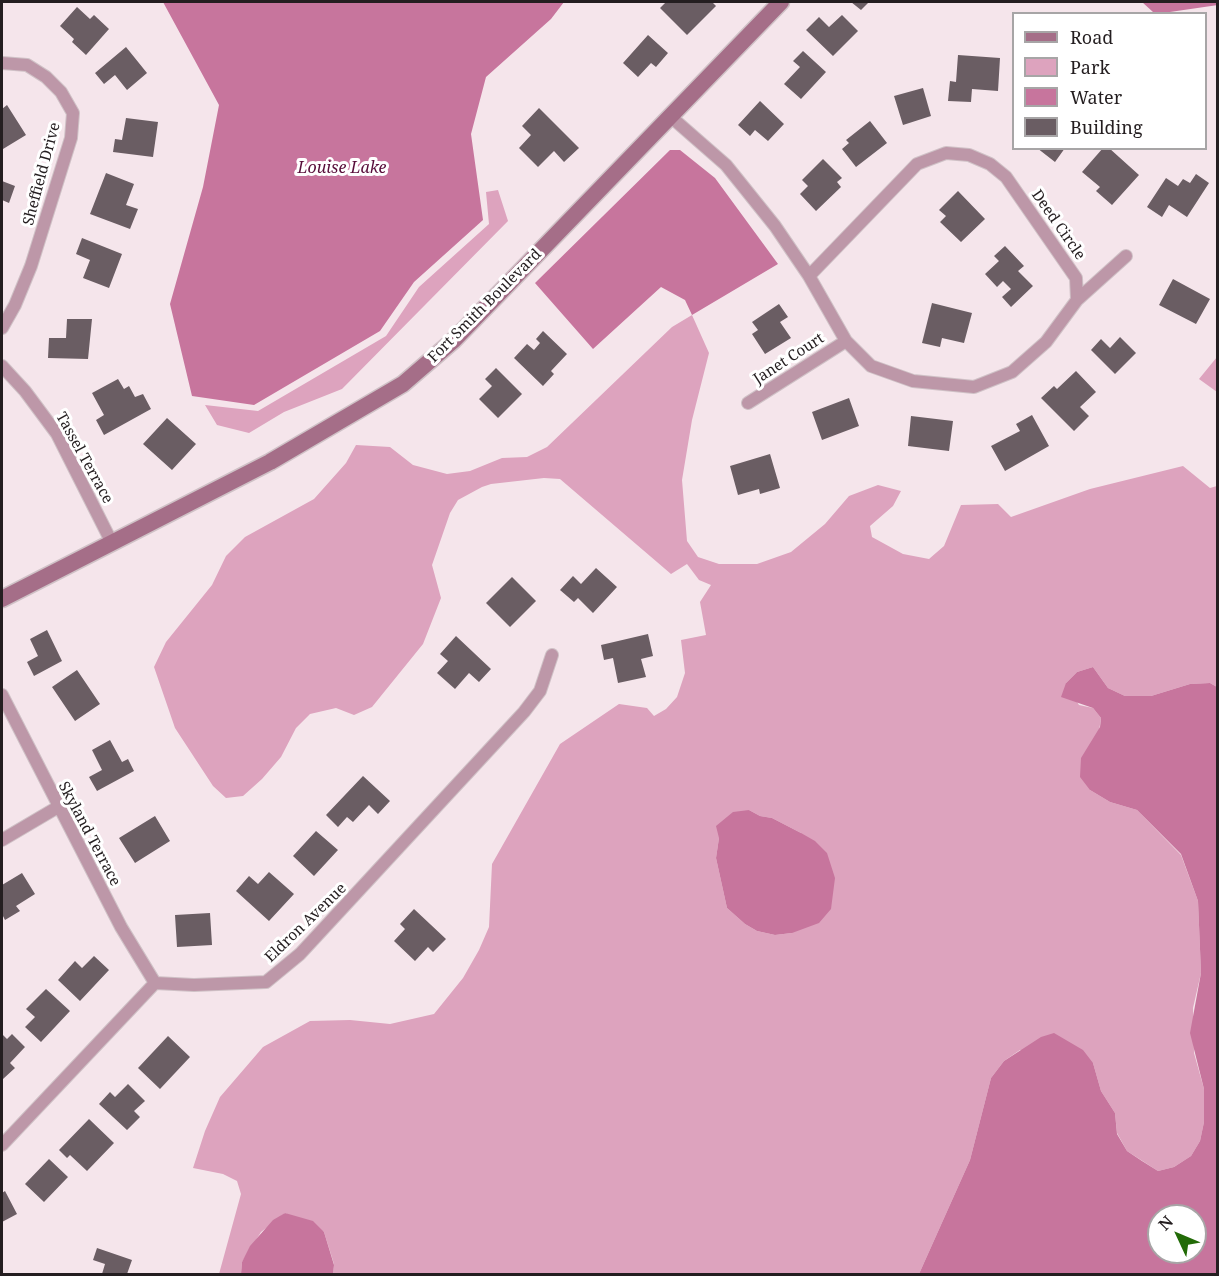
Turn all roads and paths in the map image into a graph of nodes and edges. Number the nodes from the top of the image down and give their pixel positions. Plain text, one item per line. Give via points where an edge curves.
1 (781, 2) edge
2 (2, 63) edge
3 (670, 116) junction
4 (1126, 256) dead end
5 (809, 276) junction
6 (1077, 300) junction
7 (2, 328) edge
8 (846, 341) junction
9 (2, 366) edge
10 (748, 403) dead end
11 (111, 541) junction
12 (2, 598) edge
13 (552, 655) dead end
14 (2, 695) edge
15 (58, 807) junction
16 (2, 840) edge
17 (154, 983) junction
18 (2, 1145) edge

1 - 3 street, Fort Smith Boulevard
2 - 7 street, Sheffield Drive via 27,65 46,77 73,113 71,138 31,266
3 - 5 street via 726,165
3 - 11 street, Fort Smith Boulevard via 454,340 403,384 270,462
4 - 6 street
5 - 6 street, Deed Circle via 917,164 946,153 969,155 1006,177 1077,278
5 - 8 street
6 - 8 street via 1046,342 1012,372 974,387 913,381 871,366
8 - 10 street, Janet Court
9 - 11 street, Tassel Terrace via 57,434
11 - 12 street, Fort Smith Boulevard
13 - 17 street, Eldron Avenue via 540,691 525,712 300,954 266,982
14 - 15 street, Skyland Terrace
15 - 16 street
15 - 17 street, Skyland Terrace
17 - 18 street

